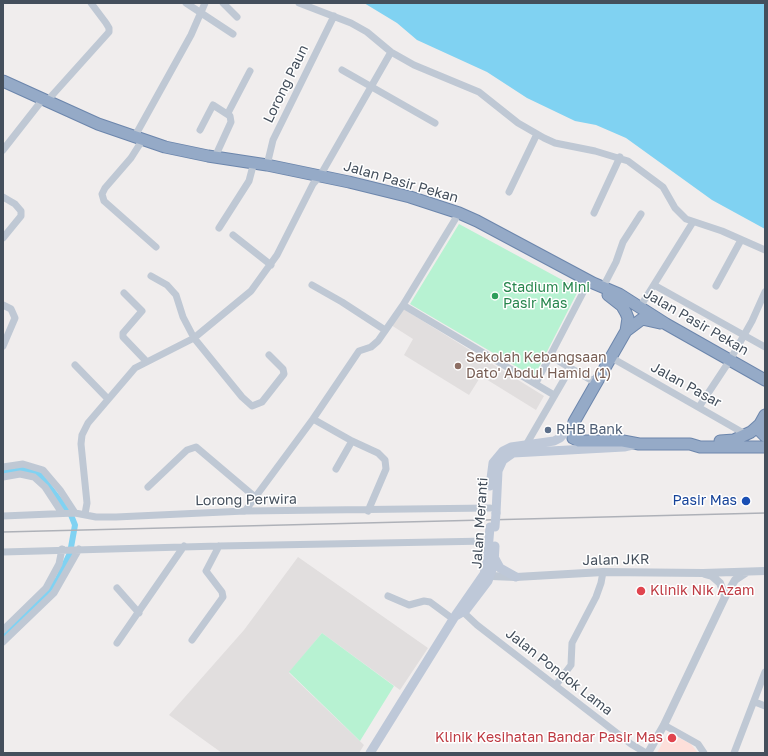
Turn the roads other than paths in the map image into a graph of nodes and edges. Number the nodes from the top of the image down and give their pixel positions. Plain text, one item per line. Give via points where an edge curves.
1 (91, 3) edge
2 (186, 3) edge
3 (205, 3) edge
4 (223, 3) edge
5 (299, 3) edge
6 (200, 13) junction
7 (334, 16) junction
8 (237, 17) dead end
9 (233, 34) dead end
10 (391, 52) junction
11 (342, 70) dead end
12 (250, 71) dead end
13 (3, 81) edge
14 (371, 87) junction
15 (45, 100) junction
16 (228, 113) junction
17 (435, 123) dead end
18 (200, 130) dead end
19 (537, 134) junction
20 (139, 138) junction
21 (3, 150) edge
22 (215, 157) junction
23 (620, 157) junction
24 (254, 162) junction
25 (267, 165) junction
26 (320, 176) junction
27 (509, 192) dead end
28 (3, 197) edge
29 (594, 212) dead end
30 (458, 213) junction
31 (641, 214) dead end
32 (693, 222) junction
33 (219, 228) dead end
34 (233, 235) dead end
35 (3, 238) edge
36 (741, 240) junction
37 (156, 247) dead end
38 (765, 250) edge
39 (271, 266) junction
40 (151, 276) dead end
41 (595, 284) junction
42 (654, 285) junction
43 (312, 286) dead end
44 (716, 286) dead end
45 (765, 292) edge
46 (124, 294) dead end
47 (3, 305) edge
48 (403, 305) junction
49 (640, 307) junction
50 (666, 324) junction
51 (385, 330) junction
52 (626, 331) junction
53 (744, 335) junction
54 (194, 338) junction
55 (3, 346) edge
56 (765, 347) edge
57 (269, 355) dead end
58 (550, 356) junction
59 (612, 358) junction
60 (730, 360) junction
61 (146, 361) junction
62 (75, 365) dead end
63 (570, 369) junction
64 (765, 380) edge
65 (536, 383) junction
66 (596, 383) junction
67 (554, 395) junction
68 (108, 399) junction
69 (699, 407) junction
70 (313, 419) junction
71 (762, 420) edge
72 (574, 422) junction
73 (747, 435) junction
74 (765, 436) edge
75 (352, 441) junction
76 (639, 444) junction
77 (690, 444) junction
78 (526, 445) junction
79 (582, 445) junction
80 (765, 447) edge
81 (498, 462) junction
82 (3, 467) edge
83 (336, 469) dead end
84 (3, 477) edge
85 (148, 487) dead end
86 (255, 497) junction
87 (245, 511) junction
88 (368, 511) junction
89 (492, 511) junction
90 (68, 513) junction
91 (85, 514) junction
92 (3, 516) edge
93 (492, 527) junction
94 (489, 541) junction
95 (184, 546) junction
96 (220, 546) junction
97 (63, 549) junction
98 (77, 549) junction
99 (3, 552) edge
100 (494, 557) junction
101 (750, 571) junction
102 (765, 571) edge
103 (603, 572) junction
104 (703, 573) junction
105 (487, 575) junction
106 (516, 577) junction
107 (117, 588) dead end
108 (388, 596) dead end
109 (725, 597) junction
110 (462, 610) junction
111 (139, 613) junction
112 (454, 618) junction
113 (3, 630) edge
114 (192, 640) dead end
115 (3, 642) edge
116 (117, 643) dead end
117 (765, 673) edge
118 (556, 685) junction
119 (755, 702) junction
120 (765, 706) edge
121 (664, 725) junction
122 (370, 753) edge
123 (647, 753) edge
124 (704, 753) edge
125 (734, 753) edge

1 - 15 street via 106,23 109,32
2 - 6 street
3 - 6 street
4 - 8 street
5 - 7 street
6 - 9 street
6 - 20 street
7 - 10 street via 367,32
7 - 25 street, Lorong Paun via 274,140
10 - 14 street
10 - 19 street via 430,73 478,92
11 - 14 street
12 - 16 street
13 - 15 highway, Jalan Pasir Pekan
14 - 17 street
14 - 26 street
15 - 20 highway, Jalan Pasir Pekan via 98,124
15 - 21 street
16 - 18 street via 213,105
16 - 22 street via 231,122
19 - 23 street via 555,143
19 - 27 street
20 - 22 highway, Jalan Pasir Pekan via 185,152
20 - 37 street via 131,158 102,194 104,200
22 - 24 highway, Jalan Pasir Pekan
23 - 29 street
23 - 32 street via 637,166 663,187 676,208
24 - 25 highway, Jalan Pasir Pekan
24 - 33 street via 249,181
25 - 26 highway, Jalan Pasir Pekan
26 - 30 highway, Jalan Pasir Pekan via 410,197
26 - 39 street via 313,184
28 - 35 street via 15,204 21,211 21,216
30 - 41 highway, Jalan Pasir Pekan via 492,228
30 - 48 street
31 - 41 street via 623,242 616,262
32 - 36 street via 705,224
32 - 42 street
34 - 39 street
36 - 38 street
36 - 44 street
39 - 54 street via 245,298
40 - 54 street via 176,295 183,317
41 - 49 highway, Jalan Pasir Pekan
41 - 52 highway via 622,306 628,318
41 - 58 street
42 - 49 street
42 - 53 street
43 - 51 street
45 - 53 street
46 - 61 street via 142,311 123,337
47 - 55 street via 11,309 14,318
48 - 51 street
48 - 65 street
49 - 50 highway, Jalan Pasir Pekan
50 - 52 highway via 642,319
50 - 60 highway, Jalan Pasir Pekan
51 - 70 street via 375,344 359,351
52 - 59 highway
53 - 56 street
53 - 60 street
54 - 57 street via 252,406 262,402 283,378 283,369
54 - 61 street
58 - 63 street
58 - 65 street
59 - 66 highway
59 - 69 street, Jalan Pasar
60 - 64 highway, Jalan Pasir Pekan
60 - 69 street
61 - 68 street via 135,368
62 - 68 street
63 - 66 street
63 - 67 street
65 - 67 street
66 - 72 highway
67 - 78 street
68 - 91 street via 88,423 82,435 87,504
69 - 73 street, Jalan Pasar
70 - 75 street
70 - 86 street
71 - 73 highway
71 - 74 highway via 760,431
72 - 78 main road, Jalan Meranti via 560,438 548,443
72 - 79 highway via 573,438
73 - 77 highway via 734,440 700,441
75 - 83 street
75 - 88 street via 383,456 386,464
76 - 77 highway
76 - 79 highway via 623,441
76 - 79 main road, Jalan Meranti via 624,448
77 - 80 highway via 700,447
78 - 81 main road, Jalan Meranti via 508,449
79 - 81 main road, Jalan Meranti via 518,452
81 - 89 main road, Jalan Meranti
82 - 90 street via 23,464 43,470 56,485
84 - 90 street via 20,474 34,477
85 - 86 street via 187,450 196,447
86 - 87 street
87 - 88 street, Lorong Perwira
87 - 91 street, Lorong Perwira via 116,518
88 - 89 street, Lorong Perwira
89 - 93 main road, Jalan Meranti, bridge
90 - 91 street, Lorong Perwira
90 - 92 street, Lorong Perwira
93 - 94 main road, Jalan Meranti
93 - 100 main road, Jalan Meranti
94 - 96 street
94 - 105 main road, Jalan Meranti
95 - 96 street
95 - 98 street
95 - 111 street
96 - 114 street via 206,571 223,597
97 - 98 street
97 - 99 street
97 - 113 street via 59,564 46,588
98 - 115 street via 54,593
100 - 105 main road, Jalan Meranti
100 - 106 main road via 500,568
101 - 102 street, Jalan JKR
101 - 104 street, Jalan JKR
101 - 109 street via 735,580
103 - 104 street, Jalan JKR
103 - 106 street, Jalan JKR
103 - 118 street via 596,597 572,643 571,665
104 - 109 street via 720,583
105 - 106 street, Jalan JKR
105 - 110 main road, Jalan Meranti
107 - 111 street
108 - 112 street via 409,605 430,602
109 - 121 street
110 - 112 main road, Jalan Meranti
110 - 118 street, Jalan Pondok Lama via 477,625
111 - 116 street
112 - 122 main road, Jalan Meranti
117 - 119 street
118 - 123 street, Jalan Pondok Lama via 631,744
119 - 120 street
119 - 125 street
121 - 123 street
121 - 124 street via 698,744

